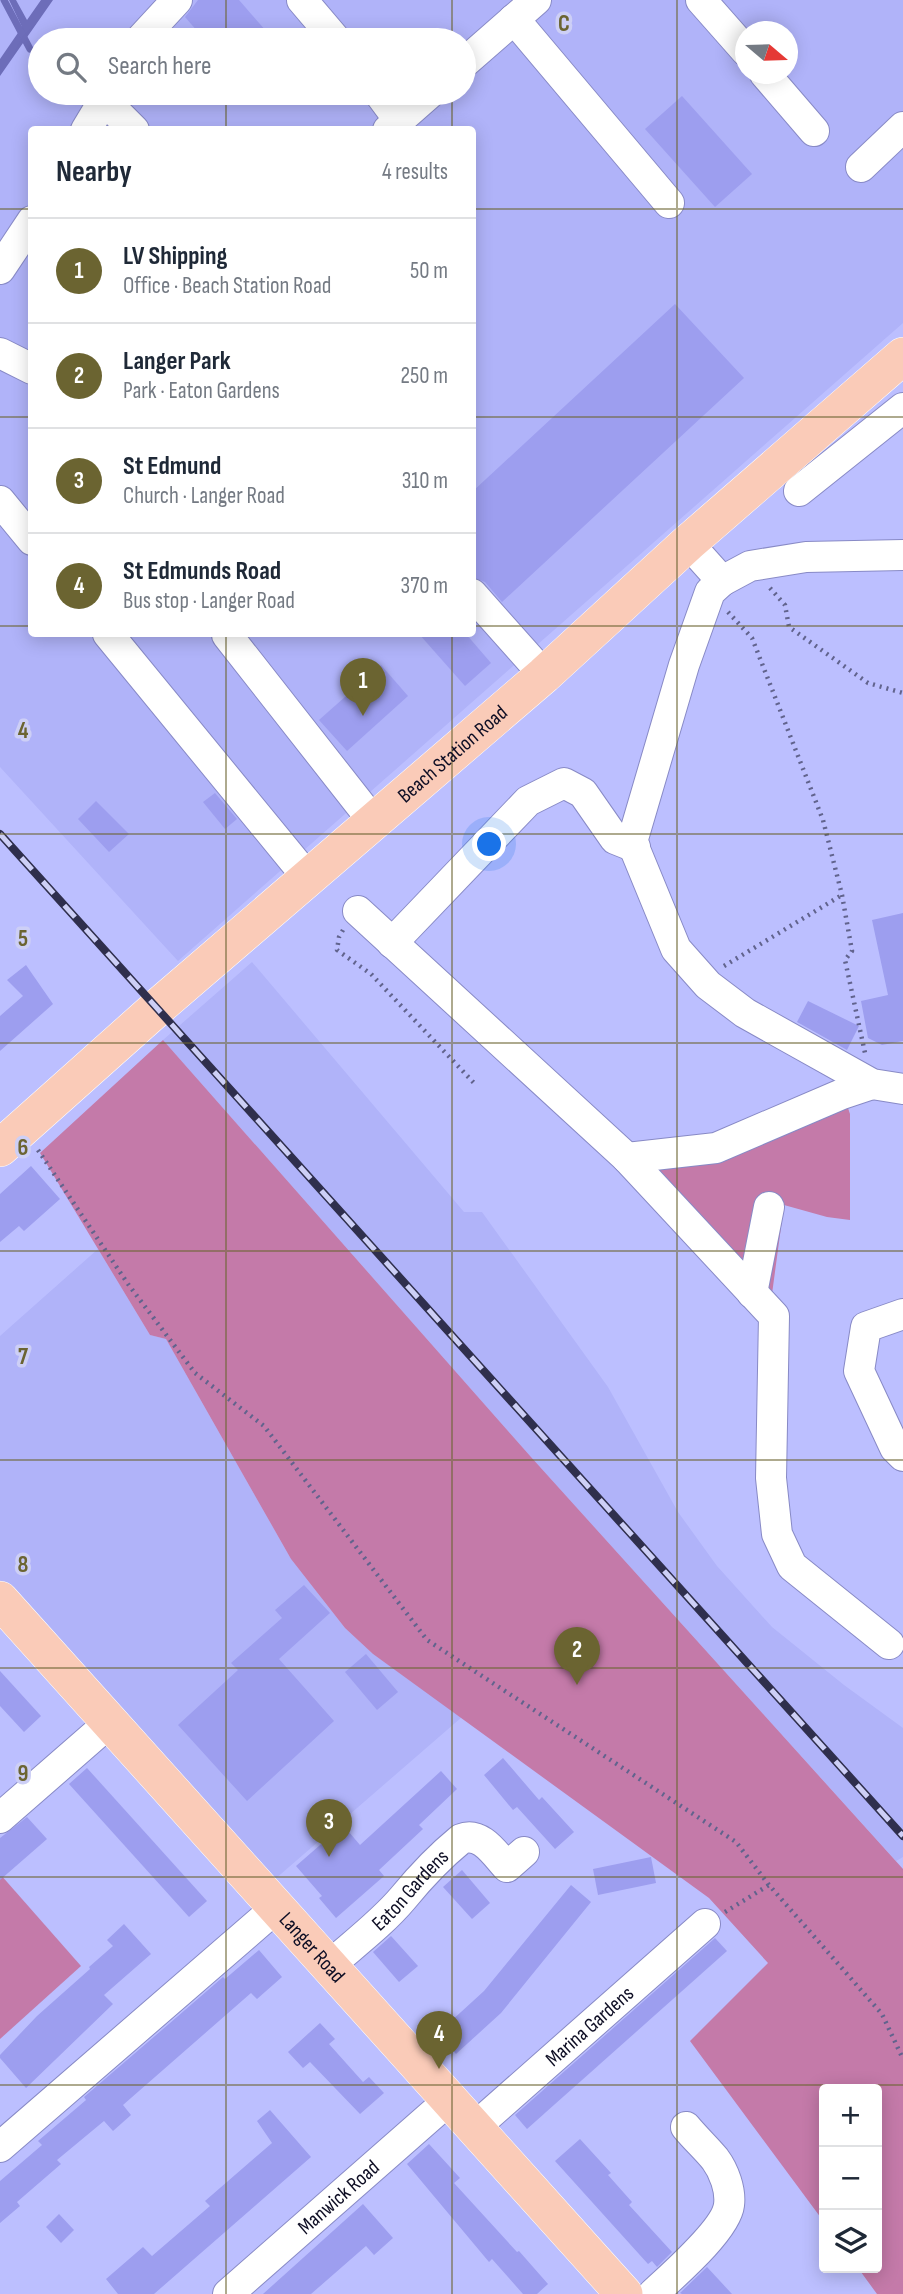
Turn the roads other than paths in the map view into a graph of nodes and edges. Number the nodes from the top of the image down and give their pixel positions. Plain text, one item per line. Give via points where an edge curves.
1 (177, 0) edge
2 (302, 0) edge
3 (701, 0) edge
4 (525, 10) edge
5 (151, 28) edge
6 (326, 28) edge
7 (735, 39) edge
8 (476, 53) edge
9 (774, 84) edge
10 (100, 105) edge
11 (112, 105) edge
12 (385, 105) edge
13 (416, 105) edge
14 (394, 125) edge
15 (88, 126) edge
16 (130, 126) edge
17 (903, 127) edge
18 (814, 131) dead end
19 (860, 167) dead end
20 (668, 203) dead end
21 (28, 227) edge
22 (0, 269) edge
23 (903, 356) edge
24 (903, 408) edge
25 (889, 430) edge
26 (799, 491) dead end
27 (0, 501) edge
28 (28, 535) edge
29 (688, 543) junction
30 (903, 555) edge
31 (716, 587) junction
32 (476, 599) edge
33 (110, 637) edge
34 (230, 637) edge
35 (544, 676) junction
36 (373, 821) junction
37 (635, 847) junction
38 (308, 878) junction
39 (358, 911) road end
40 (392, 943) junction
41 (872, 1084) junction
42 (903, 1089) edge
43 (11, 1137) edge
44 (627, 1158) junction
45 (769, 1207) dead end
46 (752, 1293) junction
47 (903, 1314) edge
48 (903, 1456) edge
49 (0, 1600) edge
50 (889, 1644) dead end
51 (110, 1722) junction
52 (0, 1818) edge
53 (524, 1852) dead end
54 (276, 1908) junction
55 (705, 1924) road end
56 (330, 1965) junction
57 (449, 2100) junction
58 (685, 2127) dead end
59 (474, 2128) junction
60 (0, 2147) edge
61 (617, 2292) edge
62 (228, 2294) edge
63 (653, 2294) edge

1 - 5 street
2 - 6 street
3 - 7 street
4 - 8 street
4 - 20 street
9 - 18 street
10 - 15 street
11 - 16 street
12 - 14 street
13 - 14 street
17 - 19 street
21 - 22 street
23 - 29 main road, Beach Station Road
24 - 25 street
25 - 26 street
27 - 28 street
29 - 31 street
29 - 35 main road, Beach Station Road
30 - 31 street via 806,557 750,566
31 - 37 street via 684,665 632,842
32 - 35 street
33 - 38 street
34 - 36 street
35 - 36 main road, Beach Station Road
36 - 38 main road, Beach Station Road
37 - 40 street via 615,839 583,793 564,783 528,801
37 - 41 street via 676,949 702,978 745,1013
38 - 43 main road, Beach Station Road
39 - 40 street
40 - 44 street
41 - 42 street
41 - 44 street via 716,1148
44 - 46 street
45 - 46 street
46 - 50 street via 774,1316 771,1478 777,1534 792,1566
47 - 48 street via 866,1327 859,1371
49 - 51 main road, Langer Road
51 - 52 street
51 - 54 main road, Langer Road
53 - 56 street, Eaton Gardens via 507,1867 478,1839 461,1839
54 - 56 main road, Langer Road
54 - 60 street
55 - 59 street, Marina Gardens
56 - 57 main road, Langer Road
57 - 59 main road, Langer Road
57 - 62 street, Manwick Road
58 - 63 street via 716,2160 727,2184 729,2205 724,2219 699,2250
59 - 61 main road, Langer Road

